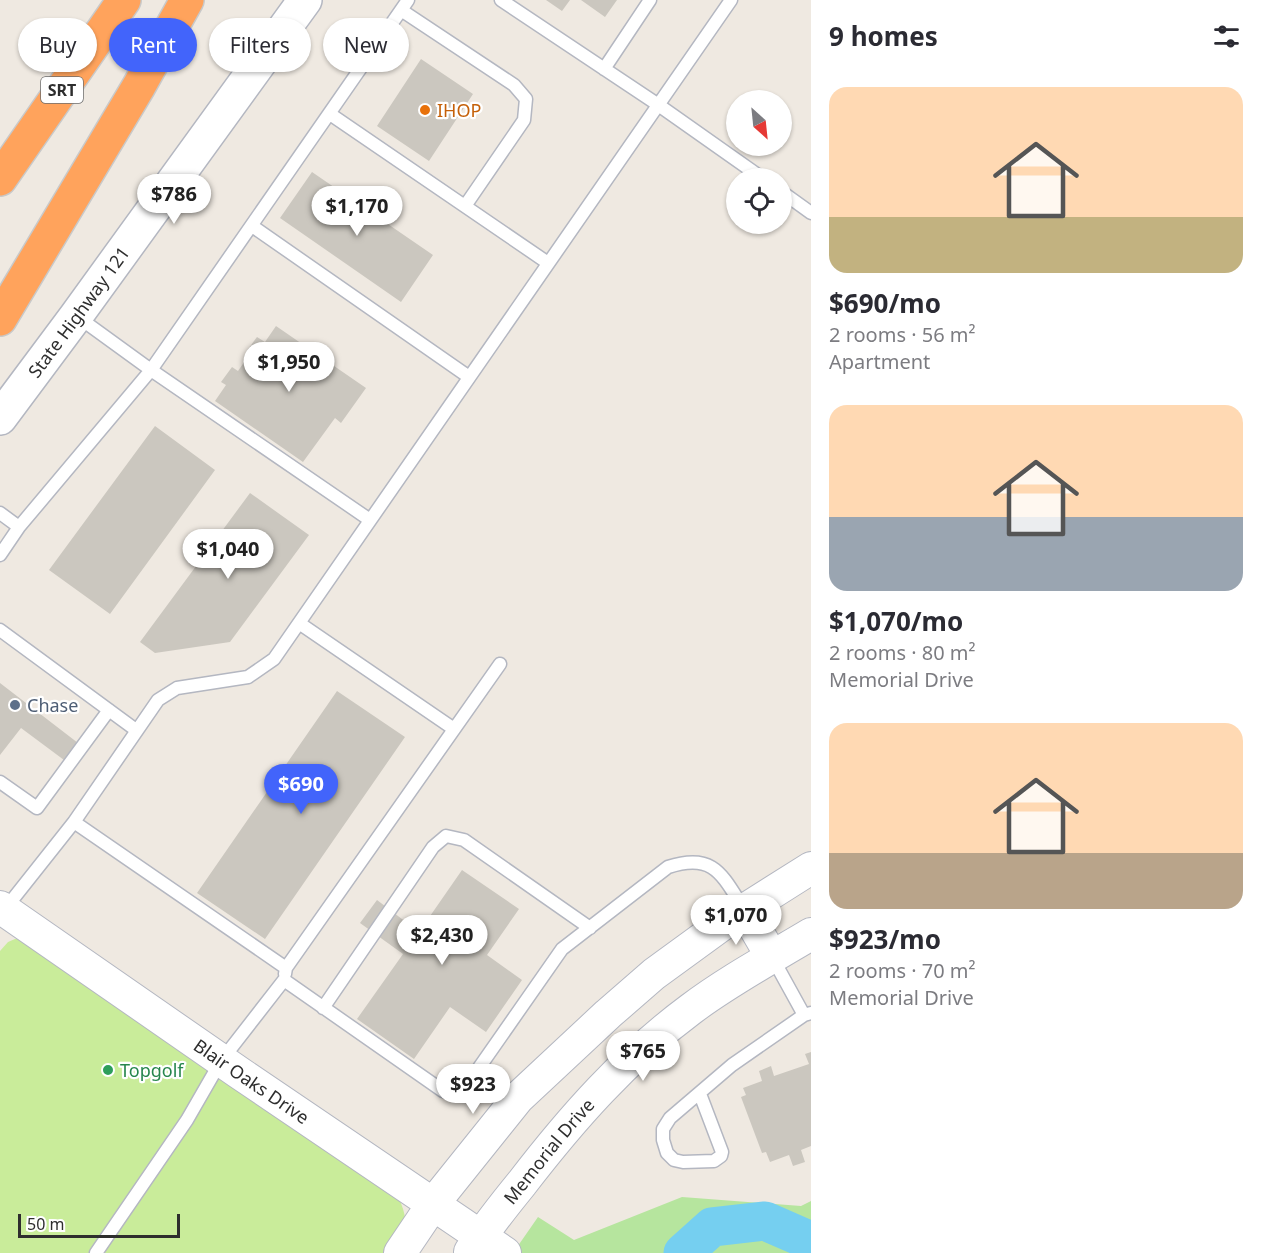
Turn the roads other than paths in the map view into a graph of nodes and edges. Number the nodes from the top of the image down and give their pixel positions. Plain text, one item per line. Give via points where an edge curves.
1 (124, 0) edge
2 (187, 0) edge
3 (305, 0) edge
4 (501, 0) edge
5 (650, 0) edge
6 (731, 0) edge
7 (405, 5) edge
8 (604, 69) junction
9 (657, 104) junction
10 (330, 114) junction
11 (748, 168) edge
12 (0, 179) edge
13 (792, 199) edge
14 (465, 206) junction
15 (811, 213) edge
16 (252, 226) junction
17 (548, 263) junction
18 (76, 316) junction
19 (0, 319) edge
20 (151, 370) junction
21 (469, 377) junction
22 (0, 418) edge
23 (0, 513) edge
24 (370, 520) junction
25 (19, 527) junction
26 (0, 555) edge
27 (299, 623) junction
28 (0, 630) edge
29 (500, 664) dead end
30 (109, 710) junction
31 (454, 729) junction
32 (136, 730) junction
33 (0, 782) edge
34 (74, 822) junction
35 (811, 868) edge
36 (744, 909) junction
37 (2, 912) edge
38 (590, 928) junction
39 (811, 934) edge
40 (772, 957) junction
41 (285, 974) junction
42 (323, 1008) junction
43 (808, 1014) edge
44 (221, 1061) junction
45 (700, 1094) junction
46 (433, 1204) junction
47 (485, 1247) edge
48 (96, 1253) edge
49 (400, 1253) edge

1 - 12 highway, SRT
2 - 19 highway
3 - 18 main road, State Highway 121
4 - 8 lane
5 - 8 lane
6 - 9 lane
7 - 10 lane
7 - 14 lane via 514,85 526,99 524,120
8 - 9 lane
9 - 11 lane
9 - 17 lane
10 - 14 lane
10 - 16 lane
13 - 15 lane
14 - 17 lane
16 - 20 lane
16 - 21 lane
17 - 21 lane
18 - 20 lane
18 - 22 main road, State Highway 121
20 - 24 lane
20 - 25 lane
21 - 24 lane
23 - 25 lane
24 - 27 lane
25 - 26 lane
27 - 31 lane
27 - 32 lane via 274,659 248,676 177,688 158,700
28 - 30 lane
29 - 31 lane
30 - 32 lane
30 - 33 lane via 37,808
31 - 41 lane
32 - 34 lane
34 - 37 lane
34 - 41 lane
35 - 36 street
36 - 38 lane via 722,875 704,862 685,861 668,867
36 - 40 street
36 - 46 street via 654,974 518,1098
37 - 44 street, Blair Oaks Drive
38 - 42 lane via 562,949 467,1085 456,1094 443,1091
38 - 42 lane via 464,840 447,836 433,847
39 - 40 street, Memorial Drive
40 - 43 lane
40 - 47 street, Memorial Drive via 690,1010 595,1093 551,1144
41 - 42 lane
41 - 44 lane
43 - 45 lane via 732,1065
44 - 46 street, Blair Oaks Drive
44 - 48 lane via 187,1120
45 - 45 lane via 670,1118 663,1130 667,1153 674,1160 714,1161 721,1156
46 - 47 street, Blair Oaks Drive
46 - 49 street

